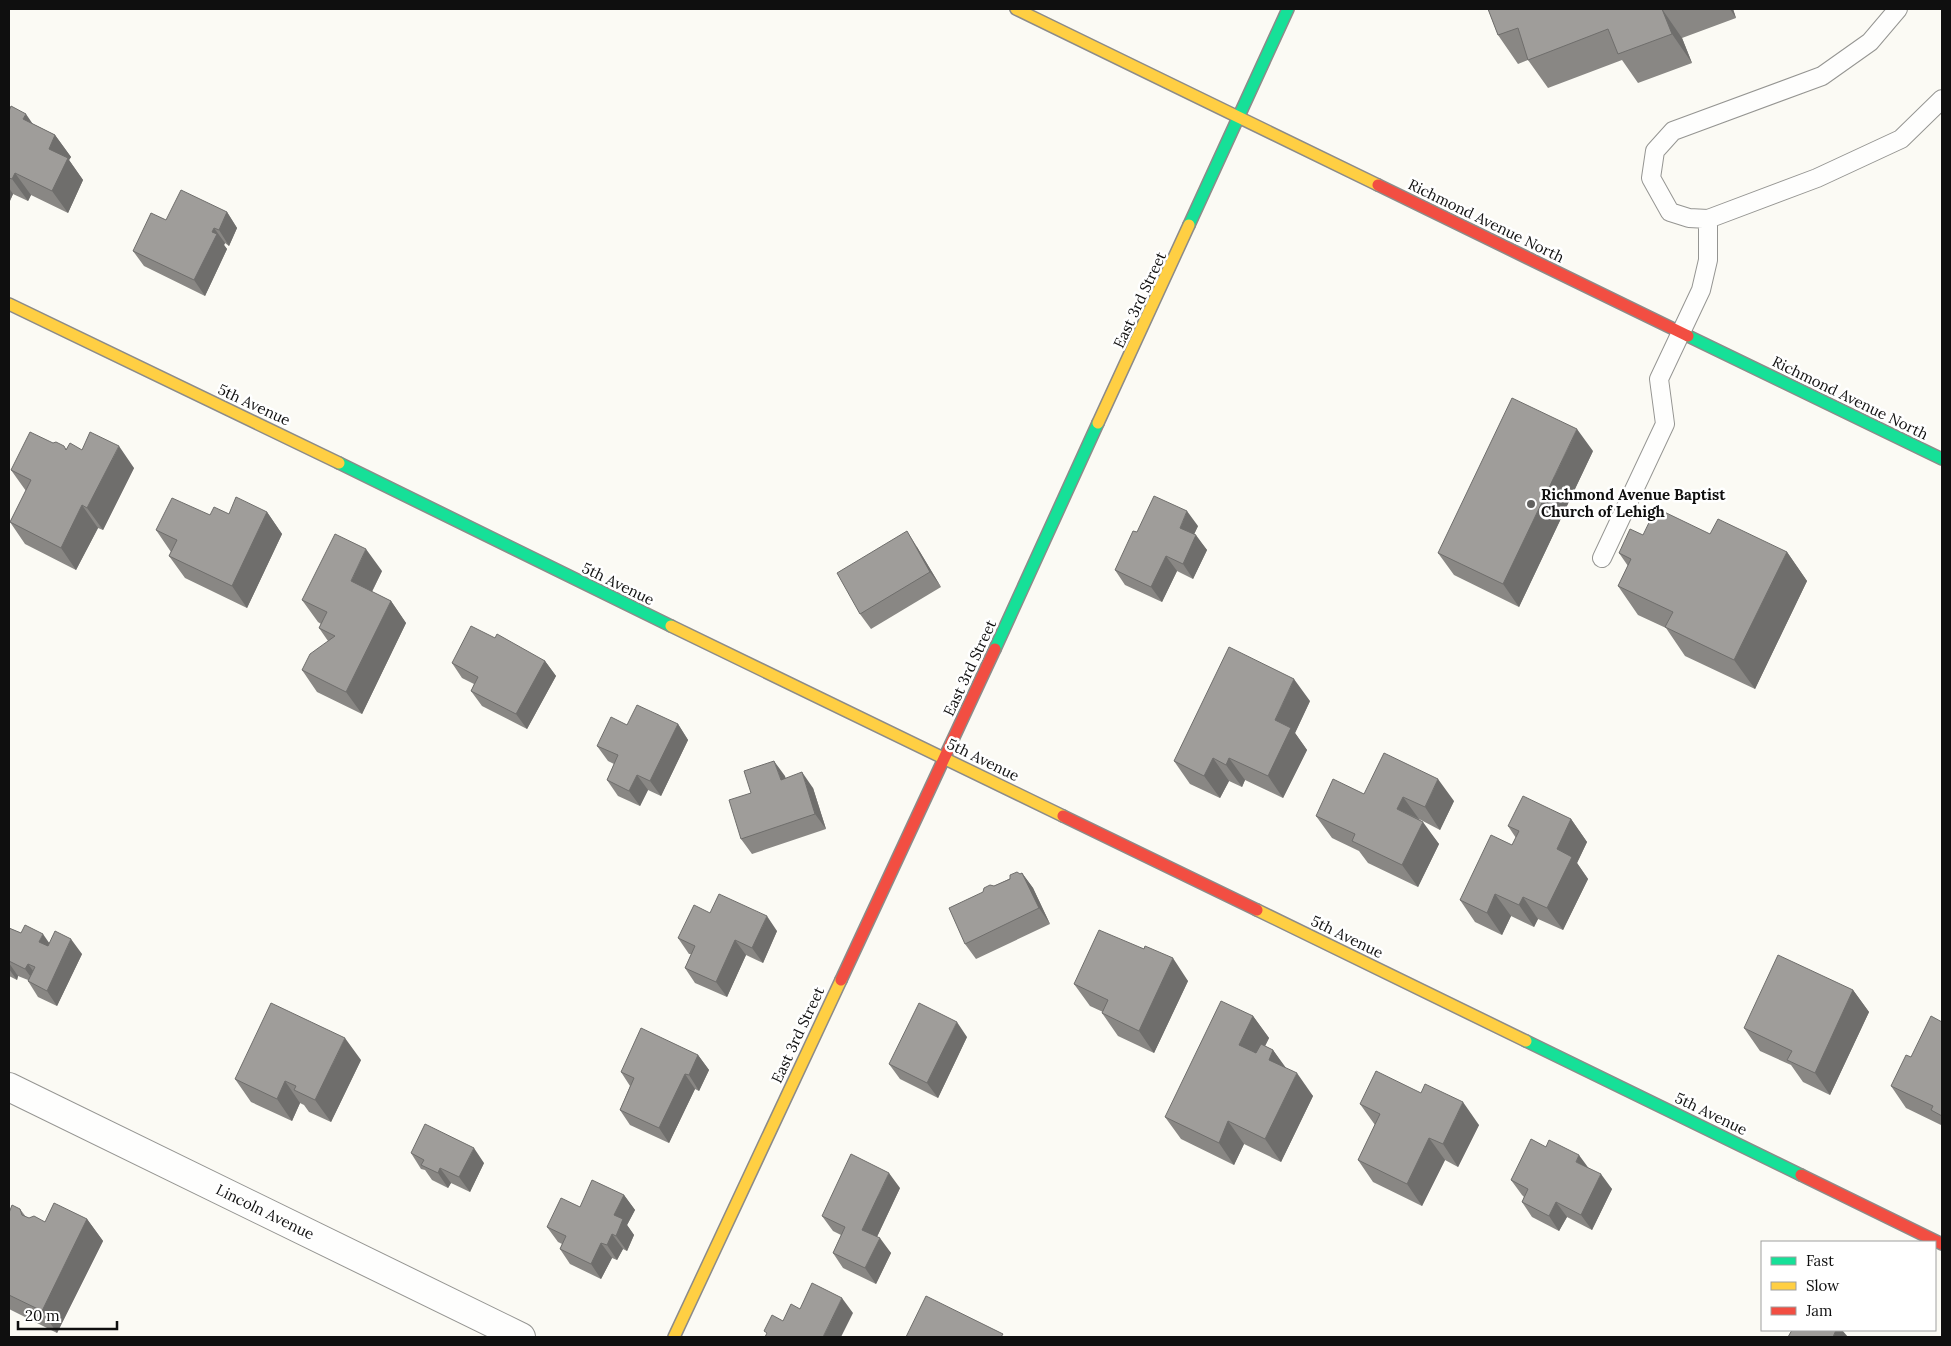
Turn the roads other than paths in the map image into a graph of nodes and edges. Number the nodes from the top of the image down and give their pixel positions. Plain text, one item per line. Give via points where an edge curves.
1 (1016, 9) edge
2 (1288, 9) edge
3 (1898, 9) edge
4 (1942, 99) edge
5 (1237, 116) junction
6 (1708, 219) junction
7 (9, 304) edge
8 (1680, 332) junction
9 (1942, 459) edge
10 (1602, 558) dead end
11 (945, 758) junction
12 (9, 1087) edge
13 (1936, 1241) edge
14 (521, 1337) edge
15 (674, 1337) edge

1 - 5 street, Richmond Avenue North
2 - 5 street, East 3rd Street
3 - 6 lane via 1870,42 1822,76 1673,131 1655,151 1651,178 1670,212
4 - 6 lane via 1901,139 1817,178
5 - 8 street, Richmond Avenue North
5 - 11 street, East 3rd Street via 1184,239
6 - 8 lane via 1708,260
7 - 11 street, 5th Avenue
8 - 9 street, Richmond Avenue North
8 - 10 lane via 1659,379 1665,424
11 - 13 street, 5th Avenue
11 - 15 street, East 3rd Street
12 - 14 street, Lincoln Avenue

